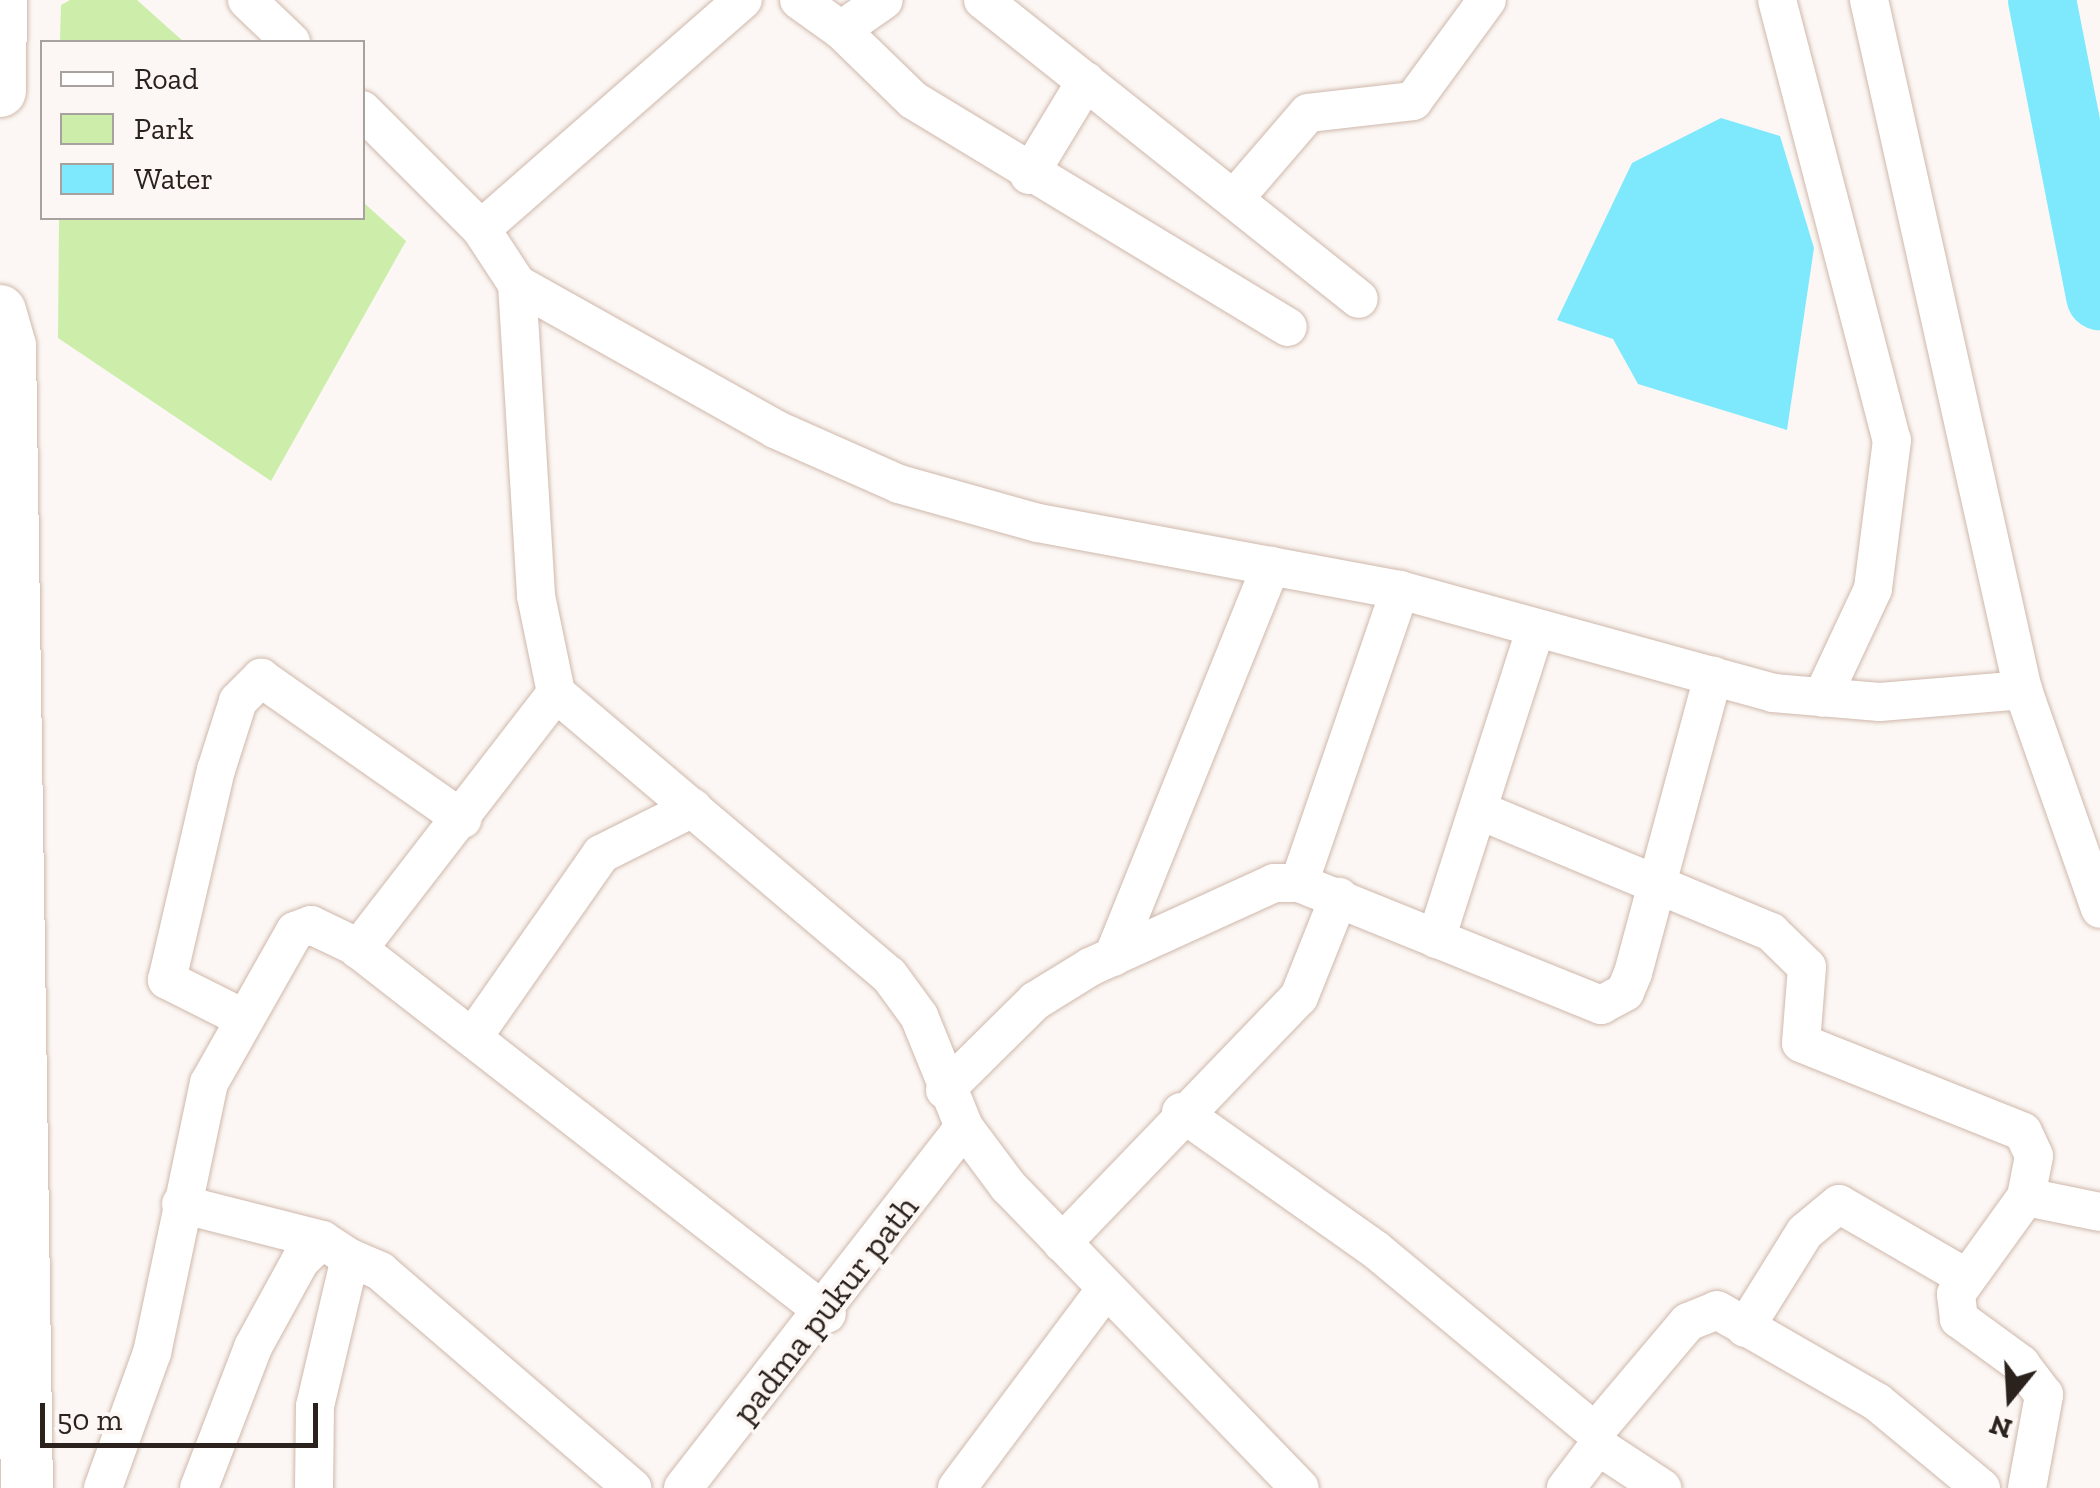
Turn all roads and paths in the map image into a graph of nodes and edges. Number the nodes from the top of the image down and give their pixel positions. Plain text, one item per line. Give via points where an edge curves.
1 (0, 0) edge
2 (247, 0) edge
3 (743, 0) edge
4 (799, 0) edge
5 (884, 0) edge
6 (983, 0) edge
7 (1487, 0) edge
8 (1777, 0) edge
9 (1869, 0) edge
10 (841, 30) junction
11 (290, 40) edge
12 (1086, 81) junction
13 (0, 91) edge
14 (365, 113) edge
15 (1029, 175) junction
16 (1234, 199) junction
17 (481, 229) junction
18 (517, 284) junction
19 (1359, 300) dead end
20 (0, 311) edge
21 (1288, 327) dead end
22 (1271, 566) junction
23 (1400, 590) junction
24 (1535, 630) junction
25 (1712, 676) junction
26 (2024, 690) junction
27 (556, 693) junction
28 (1822, 698) junction
29 (693, 808) junction
30 (1483, 812) junction
31 (462, 819) junction
32 (1655, 878) junction
33 (1298, 883) junction
34 (1339, 897) junction
35 (2100, 909) edge
36 (1436, 939) junction
37 (358, 948) junction
38 (1113, 957) junction
39 (241, 1017) junction
40 (473, 1037) junction
41 (945, 1090) junction
42 (1181, 1112) junction
43 (964, 1127) junction
44 (2026, 1197) junction
45 (181, 1204) junction
46 (2100, 1212) edge
47 (1062, 1243) junction
48 (336, 1249) junction
49 (1965, 1277) junction
50 (1105, 1290) junction
51 (827, 1314) junction
52 (1746, 1328) junction
53 (1597, 1439) junction
54 (1281, 1482) edge
55 (28, 1488) edge
56 (103, 1488) edge
57 (199, 1488) edge
58 (314, 1488) edge
59 (632, 1488) edge
60 (684, 1488) edge
61 (957, 1488) edge
62 (1566, 1488) edge
63 (1662, 1488) edge
64 (1981, 1488) edge
65 (2027, 1488) edge

1 - 13 street
2 - 11 street
3 - 17 street
4 - 10 street
5 - 10 street
6 - 12 street
7 - 16 street via 1412,101 1308,112
8 - 28 street via 1892,440 1872,589
9 - 26 street
10 - 15 street via 914,100
12 - 15 street
12 - 16 street
14 - 17 street
15 - 21 street
16 - 19 street
17 - 18 street
18 - 22 street via 776,429 899,484 1038,523
18 - 27 street via 536,596
20 - 55 street via 10,346
22 - 23 street
22 - 38 street
23 - 24 street
23 - 33 street
24 - 25 street
24 - 30 street
25 - 28 street
25 - 32 street
26 - 28 street
26 - 35 street
27 - 29 street
27 - 31 street
29 - 40 street via 601,854
29 - 41 street via 889,975 919,1016
30 - 32 street
30 - 36 street
31 - 37 street
31 - 39 street via 261,678 238,700 216,770 167,980
32 - 36 street via 1633,973 1615,1003
32 - 44 street via 1795,950 1810,986 1801,1043 2023,1132 2034,1156
33 - 34 street
33 - 38 street via 1274,884
34 - 36 street
34 - 42 street via 1299,996
37 - 39 street via 312,925 295,931
37 - 40 street
38 - 41 street via 1035,1001
39 - 45 street via 196,1118
40 - 51 street
41 - 43 street
42 - 47 street
42 - 53 street via 1376,1250
43 - 47 street
43 - 51 street, padma pukur path
44 - 46 street via 2057,1196
44 - 49 street
45 - 48 street via 270,1219
45 - 56 street via 152,1352
47 - 50 street
48 - 57 street via 300,1262 253,1347
48 - 58 street via 315,1406
48 - 59 street via 380,1272
49 - 52 street via 1839,1204 1805,1232
49 - 65 street via 1958,1319 2021,1364 2044,1396
50 - 54 street
50 - 61 street
51 - 60 street, padma pukur path
52 - 53 street via 1717,1310 1697,1316
52 - 64 street via 1877,1402
53 - 62 street
53 - 63 street

